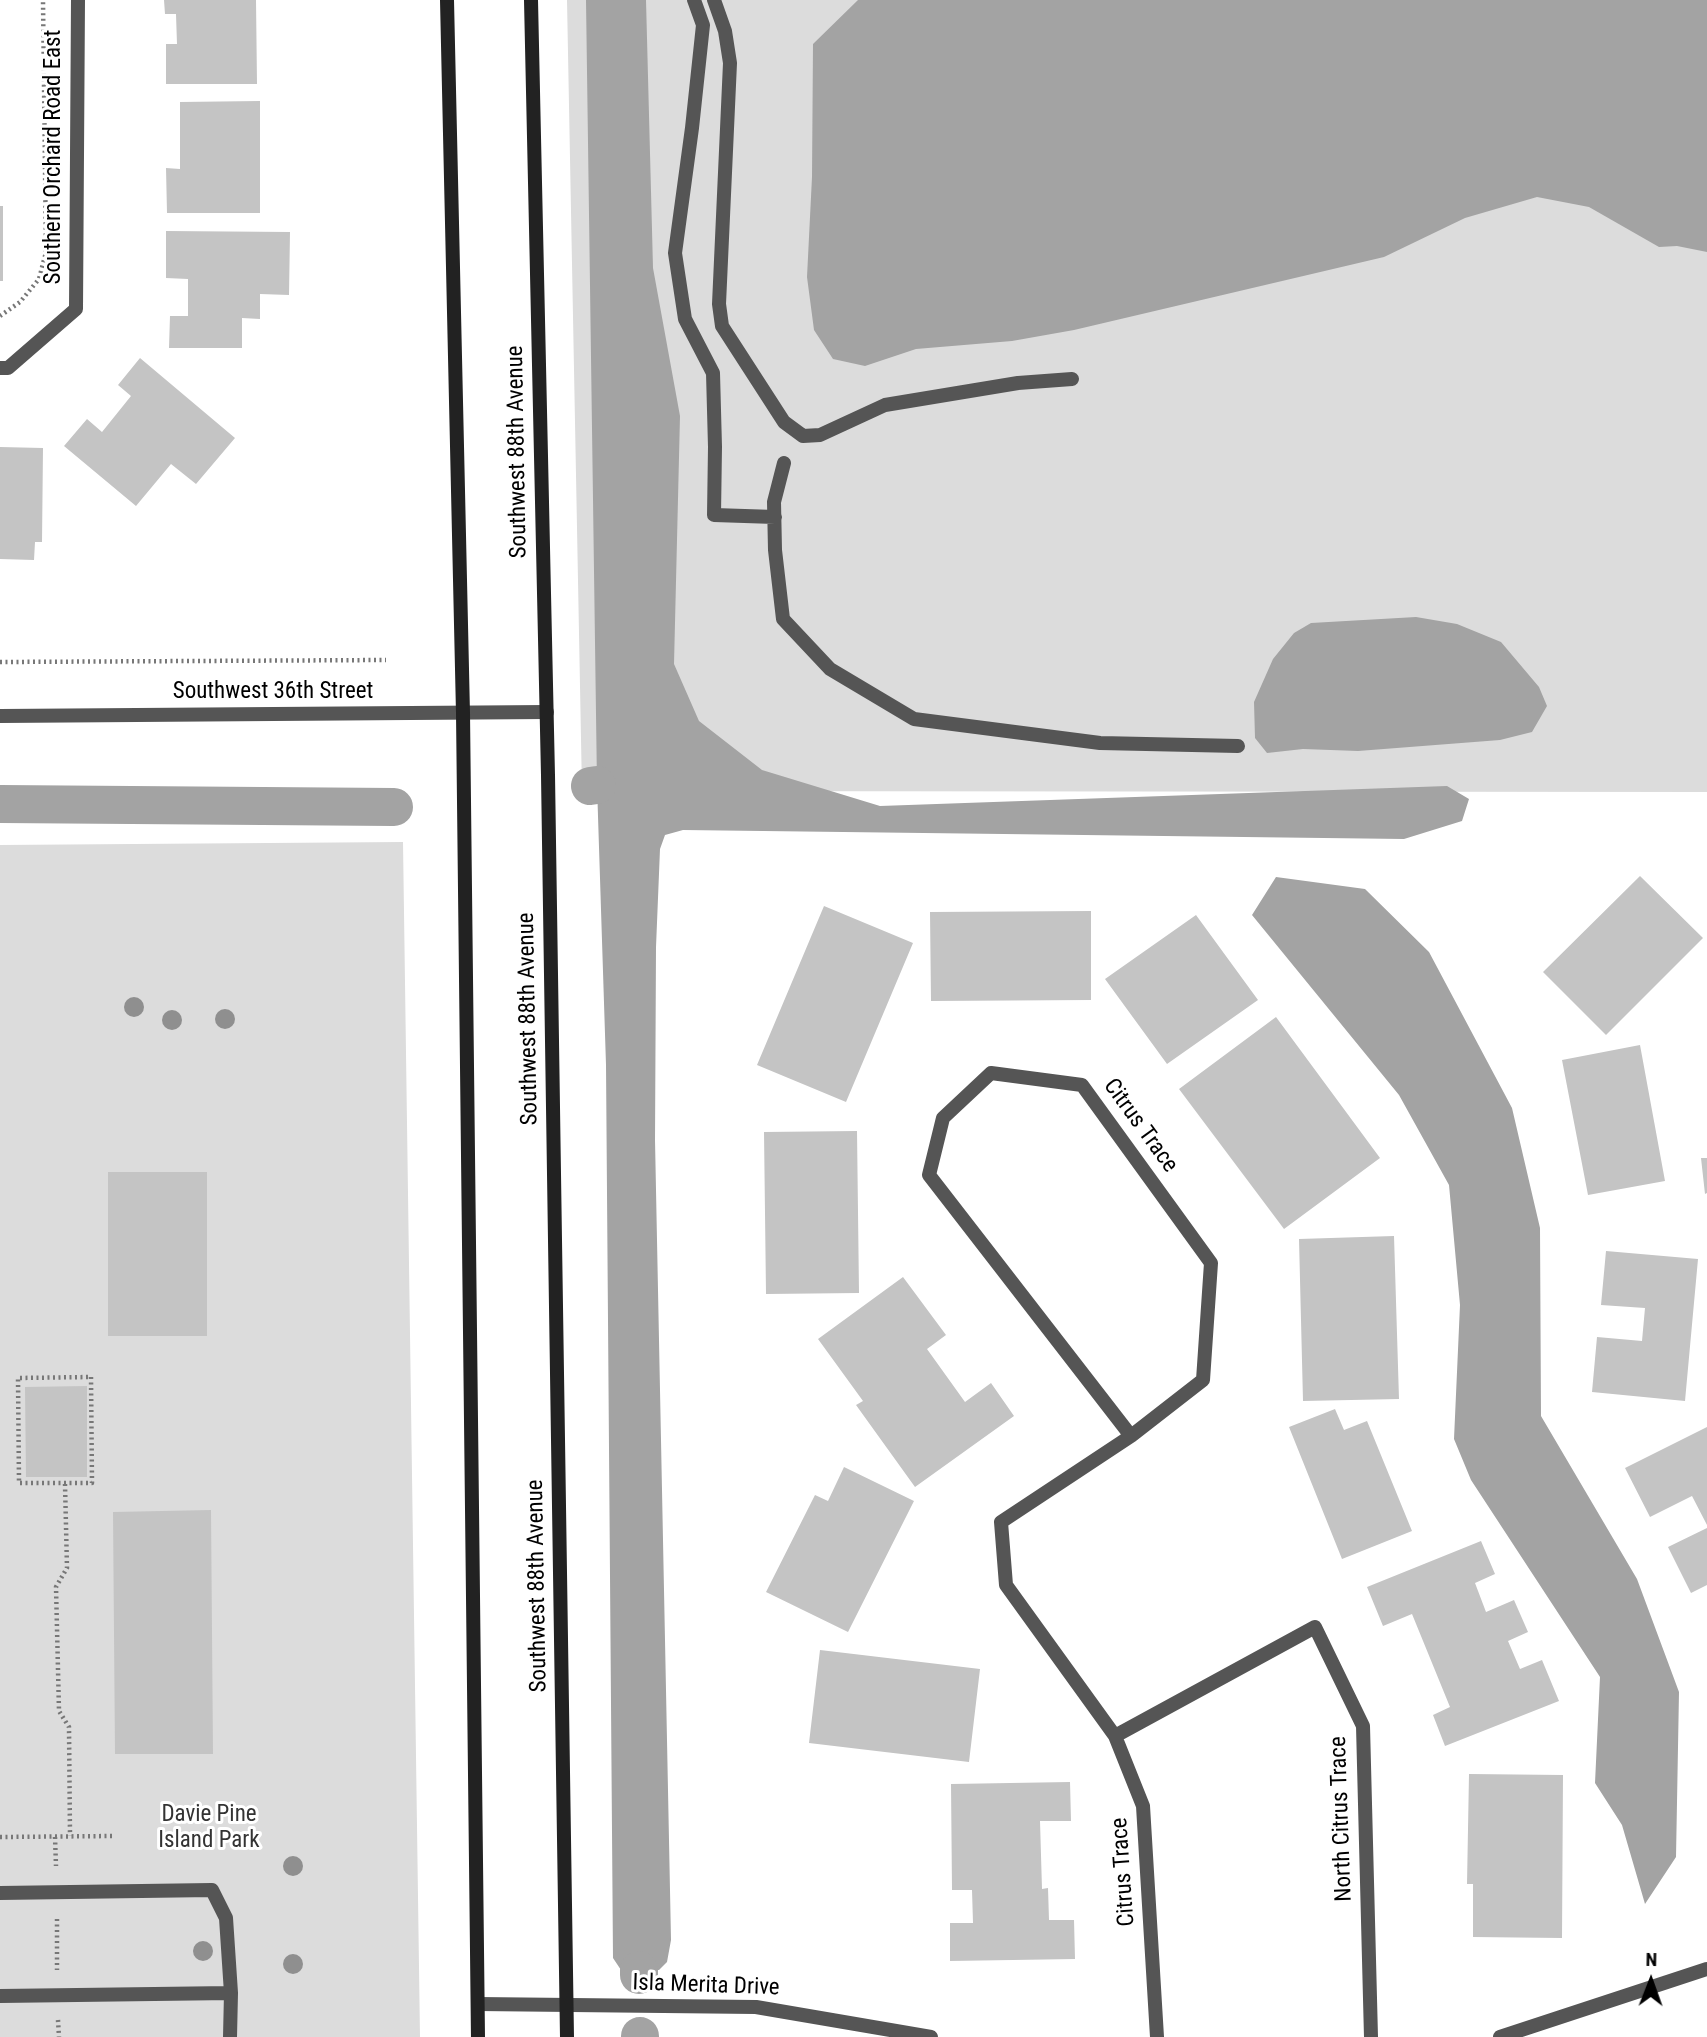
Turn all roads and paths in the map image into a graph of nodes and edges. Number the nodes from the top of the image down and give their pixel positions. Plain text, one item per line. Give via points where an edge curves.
1 (43, 0) edge
2 (78, 0) edge
3 (447, 0) edge
4 (531, 0) edge
5 (694, 0) edge
6 (714, 0) edge
7 (0, 316) edge
8 (4, 368) edge
9 (1072, 379) dead end
10 (784, 463) dead end
11 (775, 517) junction
12 (386, 660) dead end
13 (0, 662) edge
14 (547, 712) junction
15 (463, 713) junction
16 (0, 716) edge
17 (1238, 746) dead end
18 (1131, 1436) junction
19 (65, 1484) junction
20 (1115, 1736) junction
21 (70, 1836) junction
22 (115, 1836) dead end
23 (0, 1837) edge
24 (55, 1837) junction
25 (56, 1871) dead end
26 (0, 1894) edge
27 (57, 1913) dead end
28 (1707, 1969) edge
29 (57, 1974) dead end
30 (230, 1993) junction
31 (0, 1996) edge
32 (478, 2004) junction
33 (567, 2005) junction
34 (58, 2019) dead end
35 (59, 2037) edge
36 (230, 2037) edge
37 (478, 2037) edge
38 (567, 2037) edge
39 (931, 2037) edge
40 (1157, 2037) edge
41 (1371, 2037) edge
42 (1500, 2037) edge

1 - 7 path via 46,252 39,279 20,302
2 - 8 street, Southern Orchard Road East via 76,309
3 - 15 main road
4 - 14 main road, Southwest 88th Avenue
5 - 11 street via 703,25 675,253 685,319 713,373 714,515
6 - 9 street via 730,63 719,304 722,326 784,422 803,436 820,435 885,405
10 - 11 street
11 - 17 street via 783,620 830,669 914,719 1100,743
12 - 13 path
14 - 15 street, Southwest 36th Street
14 - 33 main road, Southwest 88th Avenue
15 - 16 street, Southwest 36th Street
15 - 32 main road
18 - 18 street, Citrus Trace via 1203,1380 1211,1263 1082,1085 990,1073 943,1118 929,1175
18 - 20 street, Citrus Trace via 1001,1522 1006,1585
19 - 19 path via 92,1483 91,1377 18,1378 19,1483
19 - 21 path via 67,1568 56,1587 59,1711 69,1727
20 - 40 street, Citrus Trace via 1143,1807
20 - 41 street, North Citrus Trace via 1315,1627 1363,1726
21 - 22 path
21 - 24 path
23 - 24 path
24 - 25 path
26 - 30 street via 212,1890 226,1918
27 - 29 path
28 - 42 street
30 - 31 street
30 - 36 street
32 - 33 street, Isla Merita Drive
32 - 37 main road
33 - 38 main road, Southwest 88th Avenue
33 - 39 street, Isla Merita Drive via 756,2007
34 - 35 path

